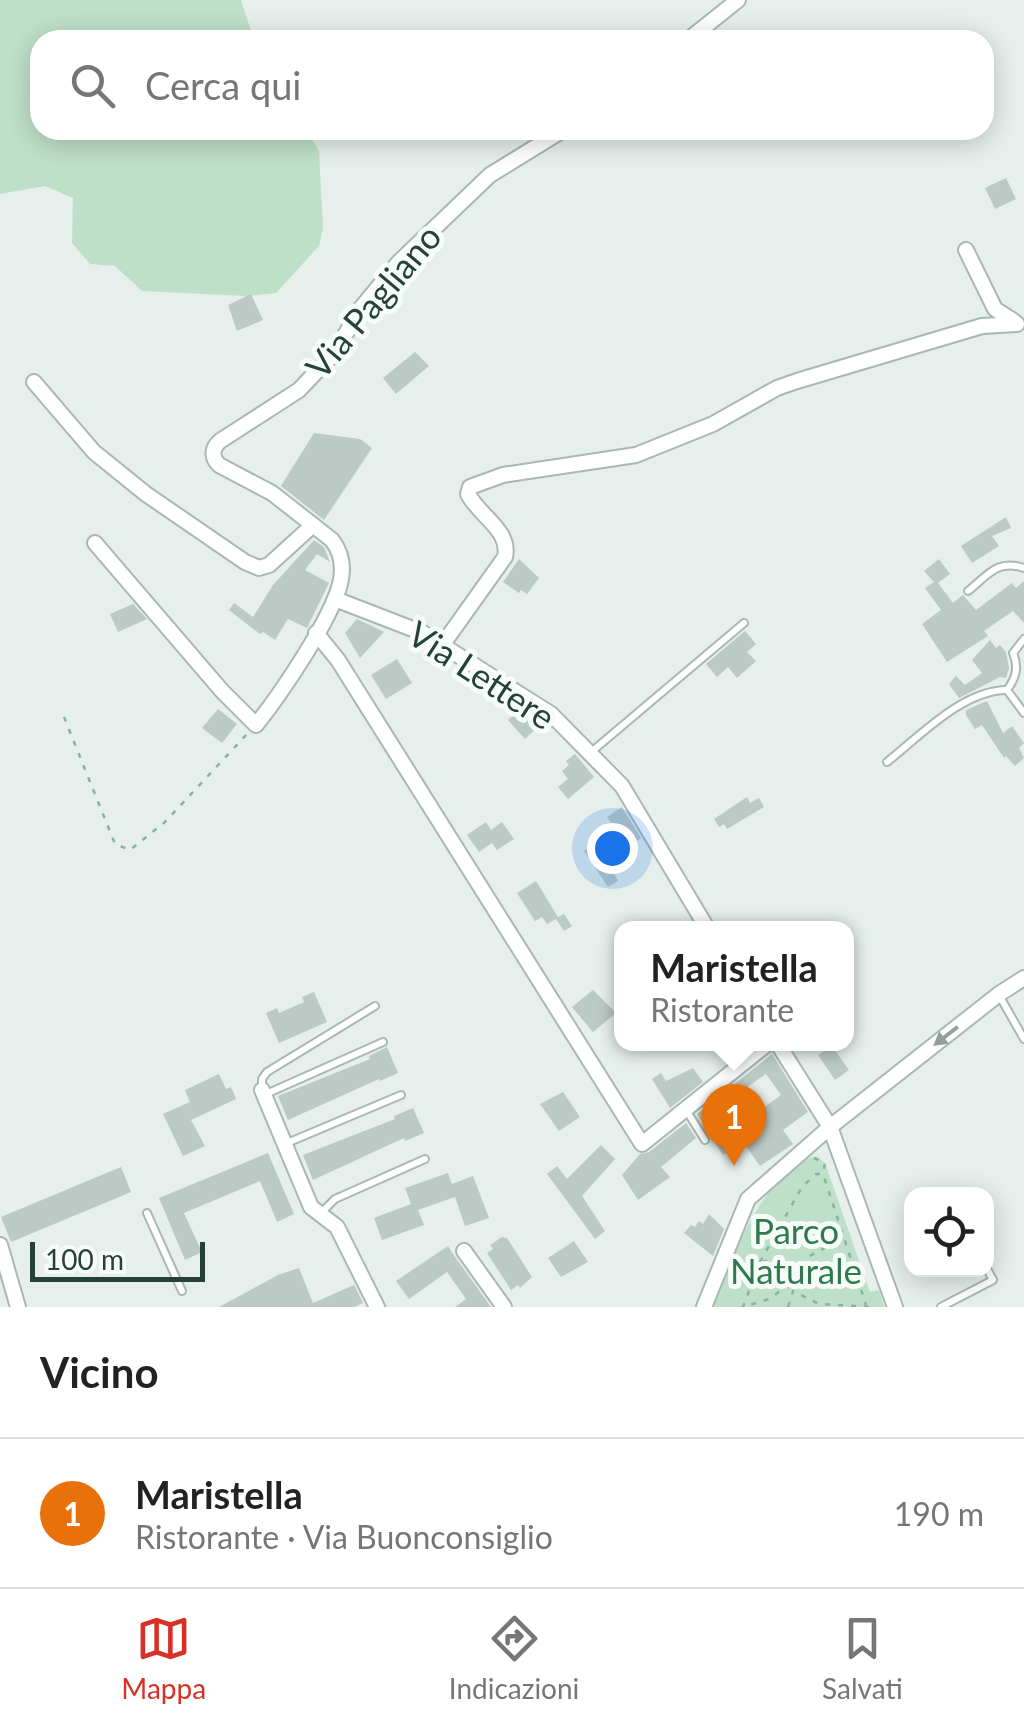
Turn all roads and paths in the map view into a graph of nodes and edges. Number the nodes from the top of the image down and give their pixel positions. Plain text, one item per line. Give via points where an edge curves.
1 (738, 0) edge
2 (700, 30) edge
3 (547, 140) edge
4 (966, 250) dead end
5 (1021, 326) edge
6 (34, 382) dead end
7 (312, 525) junction
8 (95, 542) dead end
9 (1024, 568) edge
10 (968, 591) dead end
11 (335, 599) junction
12 (744, 623) dead end
13 (316, 633) junction
14 (1024, 639) edge
15 (443, 644) junction
16 (1007, 690) junction
17 (1024, 713) edge
18 (64, 717) dead end
19 (256, 725) junction
20 (589, 754) junction
21 (887, 762) dead end
22 (703, 921) edge
23 (1024, 978) edge
24 (999, 994) junction
25 (375, 1006) dead end
26 (1024, 1039) edge
27 (383, 1042) dead end
28 (758, 1051) edge
29 (782, 1051) edge
30 (263, 1092) junction
31 (401, 1095) dead end
32 (686, 1109) junction
33 (830, 1127) junction
34 (705, 1140) dead end
35 (284, 1144) junction
36 (425, 1158) dead end
37 (802, 1162) dead end
38 (823, 1174) junction
39 (147, 1213) dead end
40 (320, 1214) junction
41 (843, 1238) junction
42 (0, 1245) edge
43 (464, 1251) dead end
44 (760, 1262) junction
45 (991, 1277) edge
46 (788, 1288) junction
47 (182, 1291) dead end
48 (866, 1305) edge
49 (18, 1307) edge
50 (377, 1307) edge
51 (504, 1307) edge
52 (704, 1307) edge
53 (743, 1307) edge
54 (788, 1307) edge
55 (875, 1307) edge
56 (894, 1307) edge
57 (941, 1307) edge

1 - 2 street
3 - 7 street, Via Pagliano via 490,175 399,262 299,390 216,444 219,465 272,493
4 - 5 street via 995,309
5 - 15 street via 982,326 797,381 636,455 503,475 470,487 472,501 508,546
6 - 7 street via 94,452 245,562 269,565
7 - 11 street, Via Pagliano via 339,549
8 - 19 street
9 - 10 lane via 1001,564
11 - 13 street
11 - 15 street, Via Lettere
12 - 20 lane
13 - 19 street
13 - 32 street via 642,1144
14 - 16 lane via 1013,653 1017,663
15 - 20 street, Via Lettere via 551,714
16 - 17 lane
16 - 21 lane via 957,708
18 - 19 path via 115,844 130,850
20 - 22 street, Via Lettere via 622,786
23 - 24 street
24 - 26 lane
24 -> 33 street
25 - 30 lane via 267,1072
27 - 30 lane
28 - 32 street
29 - 33 street
30 - 35 street
31 - 35 lane
32 - 34 lane
33 - 52 street via 748,1199
33 - 56 street
35 - 40 street
36 - 40 lane via 335,1199
37 - 38 path via 812,1157 825,1164
38 - 41 path
38 - 44 path via 802,1187
39 - 47 lane
40 - 50 street via 337,1226
41 - 46 path via 808,1257
41 - 48 path
42 - 49 street
43 - 51 street
44 - 46 path
44 - 53 path
45 - 57 lane
46 - 48 path via 819,1304
46 - 53 path
46 - 54 path
48 - 55 path

